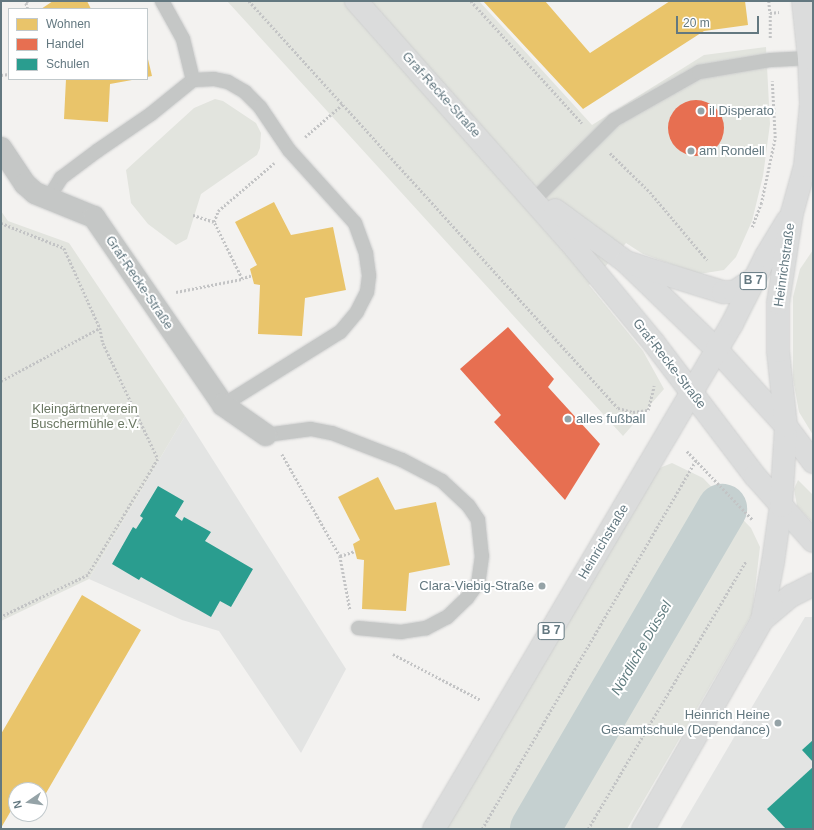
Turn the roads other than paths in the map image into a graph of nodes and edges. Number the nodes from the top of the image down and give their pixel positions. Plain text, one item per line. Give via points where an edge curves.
1 (162, 1) edge
2 (356, 1) edge
3 (803, 1) edge
4 (811, 57) edge
5 (193, 80) junction
6 (1, 148) edge
7 (809, 164) edge
8 (531, 193) junction
9 (48, 199) junction
10 (792, 213) junction
11 (626, 262) junction
12 (755, 278) junction
13 (716, 350) junction
14 (692, 393) junction
15 (223, 405) junction
16 (786, 426) junction
17 (266, 434) joint
18 (813, 462) edge
19 (781, 506) junction
20 (813, 541) edge
21 (813, 584) edge
22 (762, 620) junction
23 (358, 628) road end
24 (434, 829) edge
25 (643, 829) edge

1 - 5 lane via 183,39
2 - 8 main road, Graf-Recke-Straße
3 - 4 main road, B 7
4 - 7 main road, B 7
4 - 8 lane via 771,60 699,72 614,120
5 - 9 lane via 151,114 96,150 61,178
5 - 15 lane via 214,79 228,82 245,92 260,107 289,150 355,223 366,254 369,276 366,292 356,312 340,332
6 - 9 street, Graf-Recke-Straße via 25,184 35,193
7 - 10 main road, B 7
8 - 11 main road, Graf-Recke-Straße
8 - 14 main road, Graf-Recke-Straße
9 - 15 street, Graf-Recke-Straße via 94,217
10 - 12 main road, Heinrichstraße / B 7
10 - 16 main road, Heinrichstraße / B 7 via 778,303 778,351
11 - 12 main road via 723,292 734,292
11 - 13 main road, Graf-Recke-Straße
12 - 13 main road, Heinrichstraße / B 7
13 - 14 main road, Heinrichstraße / B 7
13 - 16 main road, Graf-Recke-Straße
14 - 19 main road, Graf-Recke-Straße
14 - 24 main road, Heinrichstraße / B 7
15 - 17 street, Graf-Recke-Straße
16 - 18 main road, Graf-Recke-Straße
16 - 19 main road, Heinrichstraße / B 7
17 - 23 lane via 318,430 402,460 442,481 468,505 478,520 482,556 478,583 447,617 426,628 401,632
19 - 20 main road, Graf-Recke-Straße
19 - 22 main road, Heinrichstraße / B 7
21 - 22 main road, B 7 via 791,596
22 - 25 main road, Heinrichstraße / B 7

